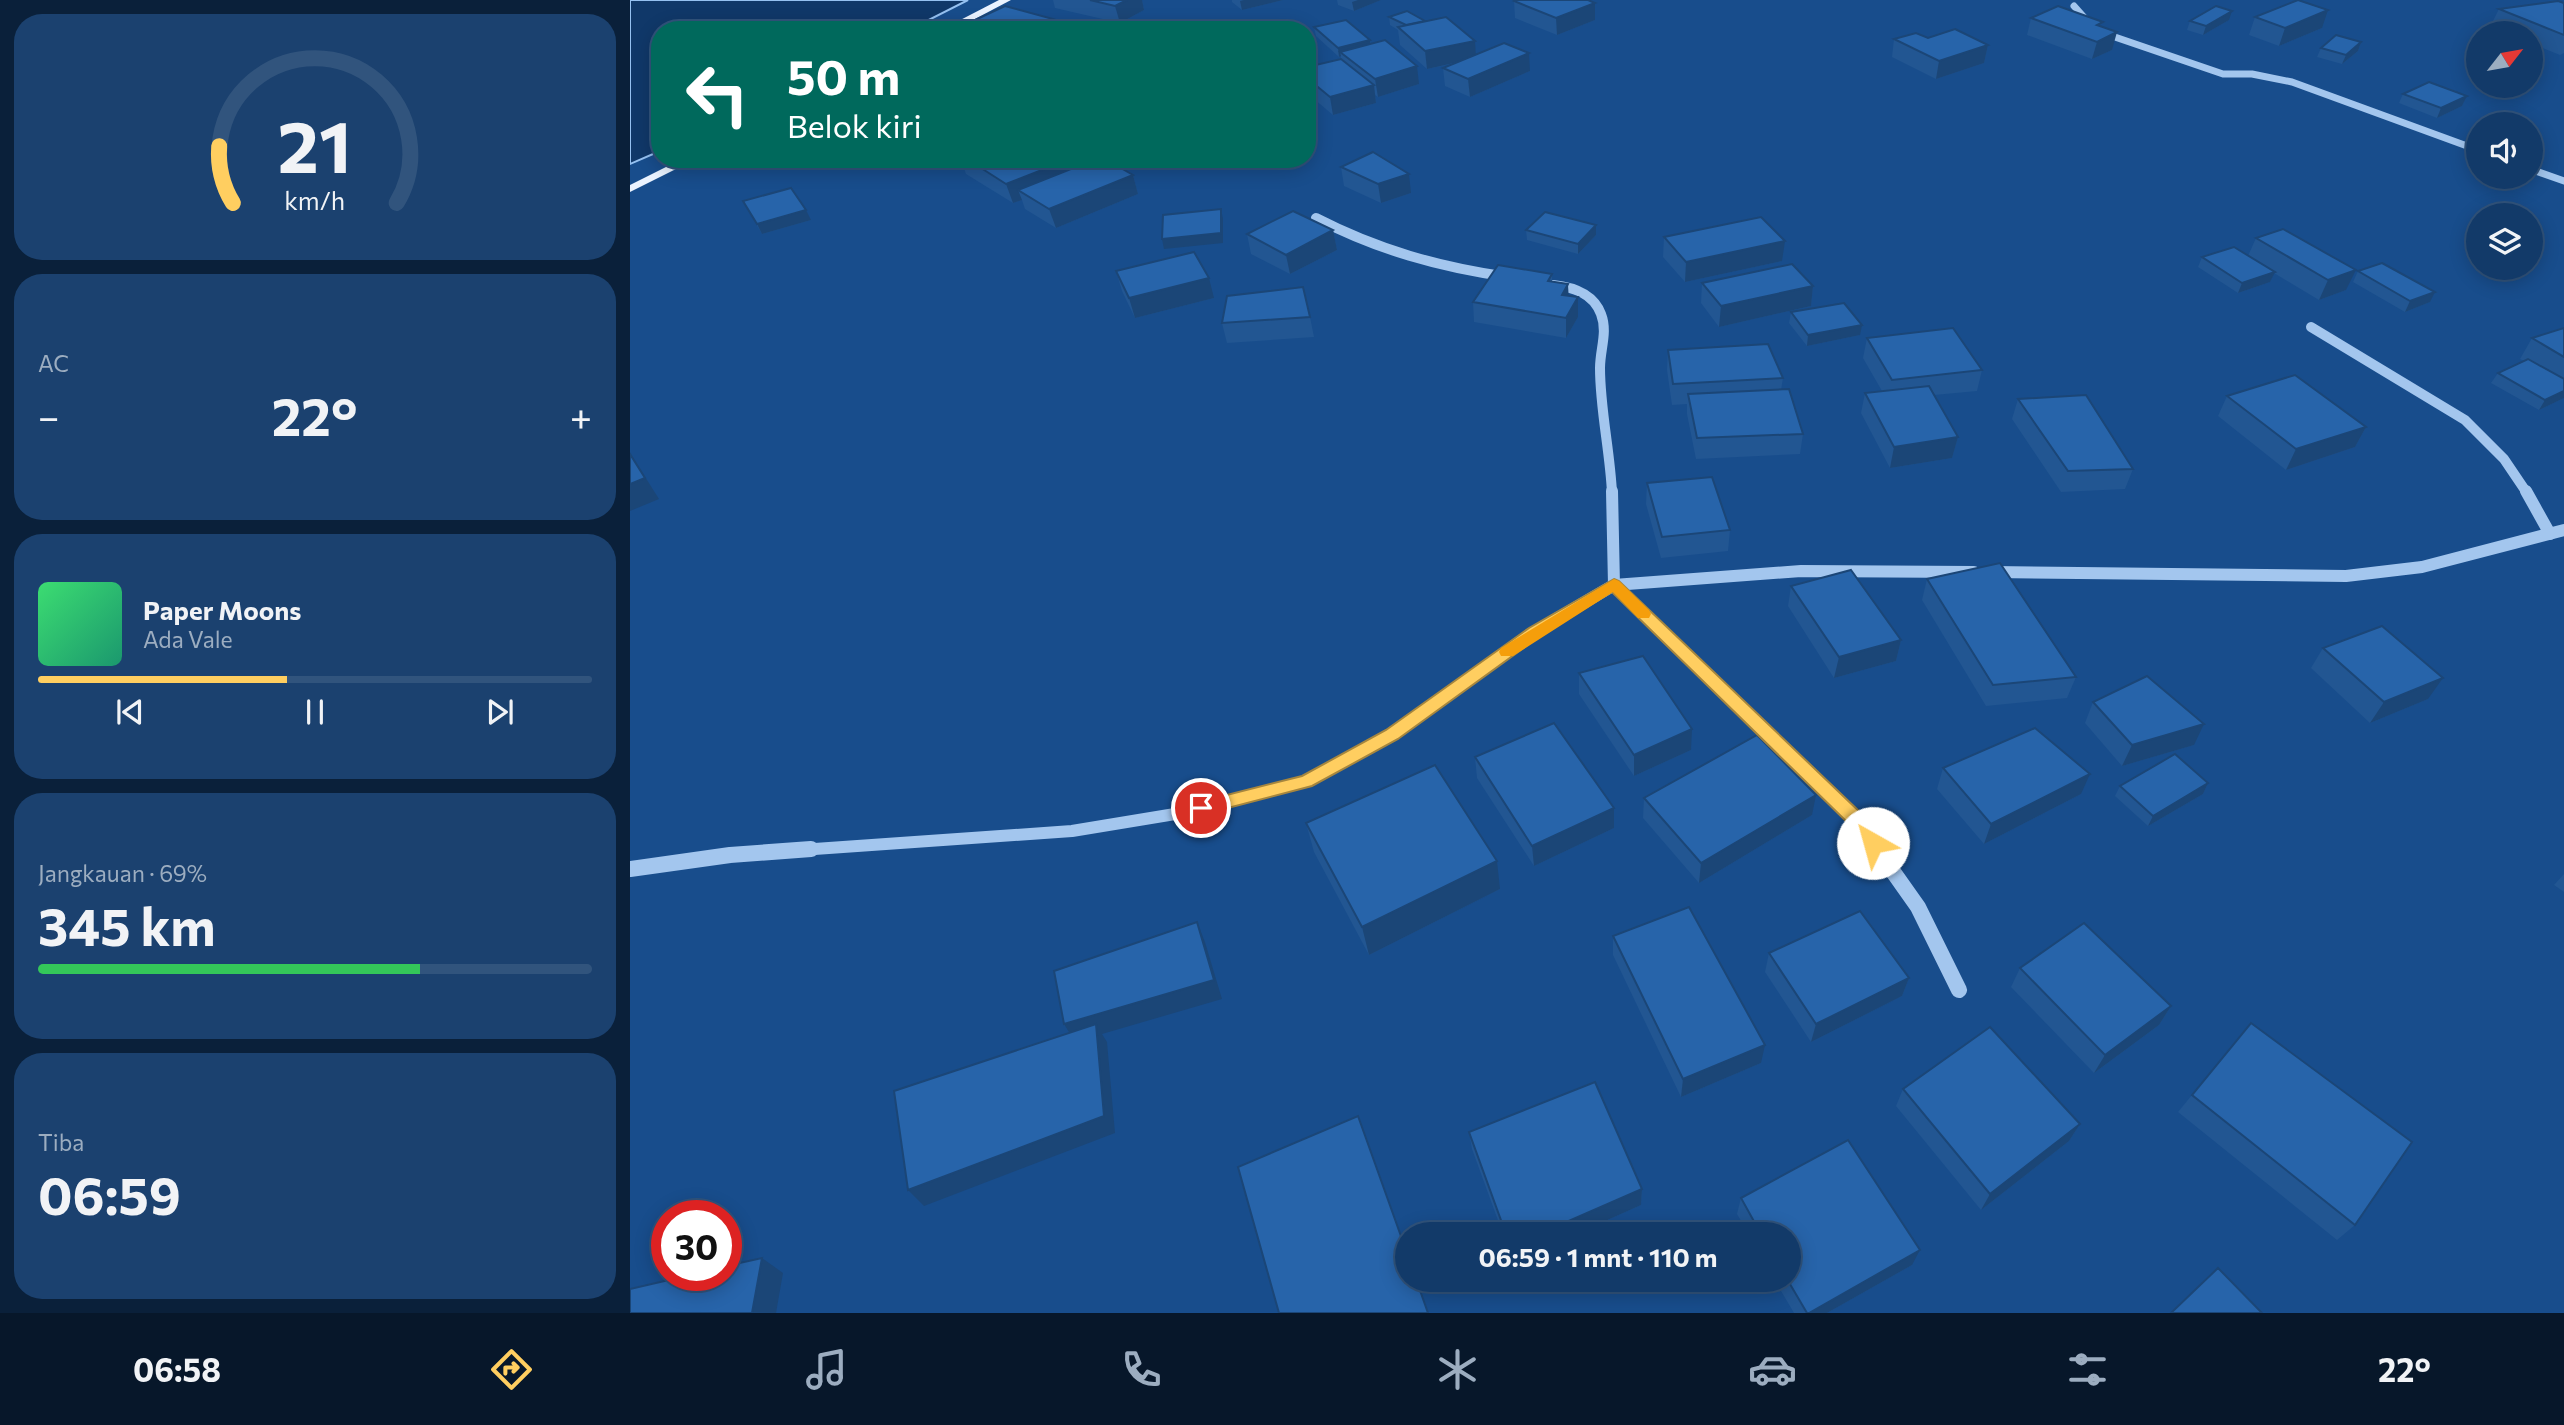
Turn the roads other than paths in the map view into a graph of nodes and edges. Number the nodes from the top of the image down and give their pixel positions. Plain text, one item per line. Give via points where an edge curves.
1 (1006, 0) edge
2 (2074, 6) dead end
3 (964, 21) edge
4 (2466, 146) edge
5 (673, 168) edge
6 (2543, 174) edge
7 (2564, 181) edge
8 (630, 190) edge
9 (1316, 218) dead end
10 (1521, 280) edge
11 (1546, 284) edge
12 (2311, 327) dead end
13 (2564, 530) edge
14 (2550, 534) junction
15 (1614, 584) junction
16 (630, 869) edge
17 (1959, 990) dead end

1 - 3 main road
2 - 4 street via 2109,35 2150,50 2223,74 2292,82
5 - 8 main road
6 - 7 street
9 - 10 street via 1360,242 1408,258
11 - 15 street via 1573,287 1586,294 1601,313 1605,336 1600,367 1611,472
12 - 14 street via 2465,419 2484,435 2508,460
13 - 14 street
14 - 15 street via 2422,567 2346,576 1801,571
15 - 16 street via 1534,632 1392,734 1306,781 1175,814 1072,831 730,855
15 - 17 street via 1858,822 1918,907

